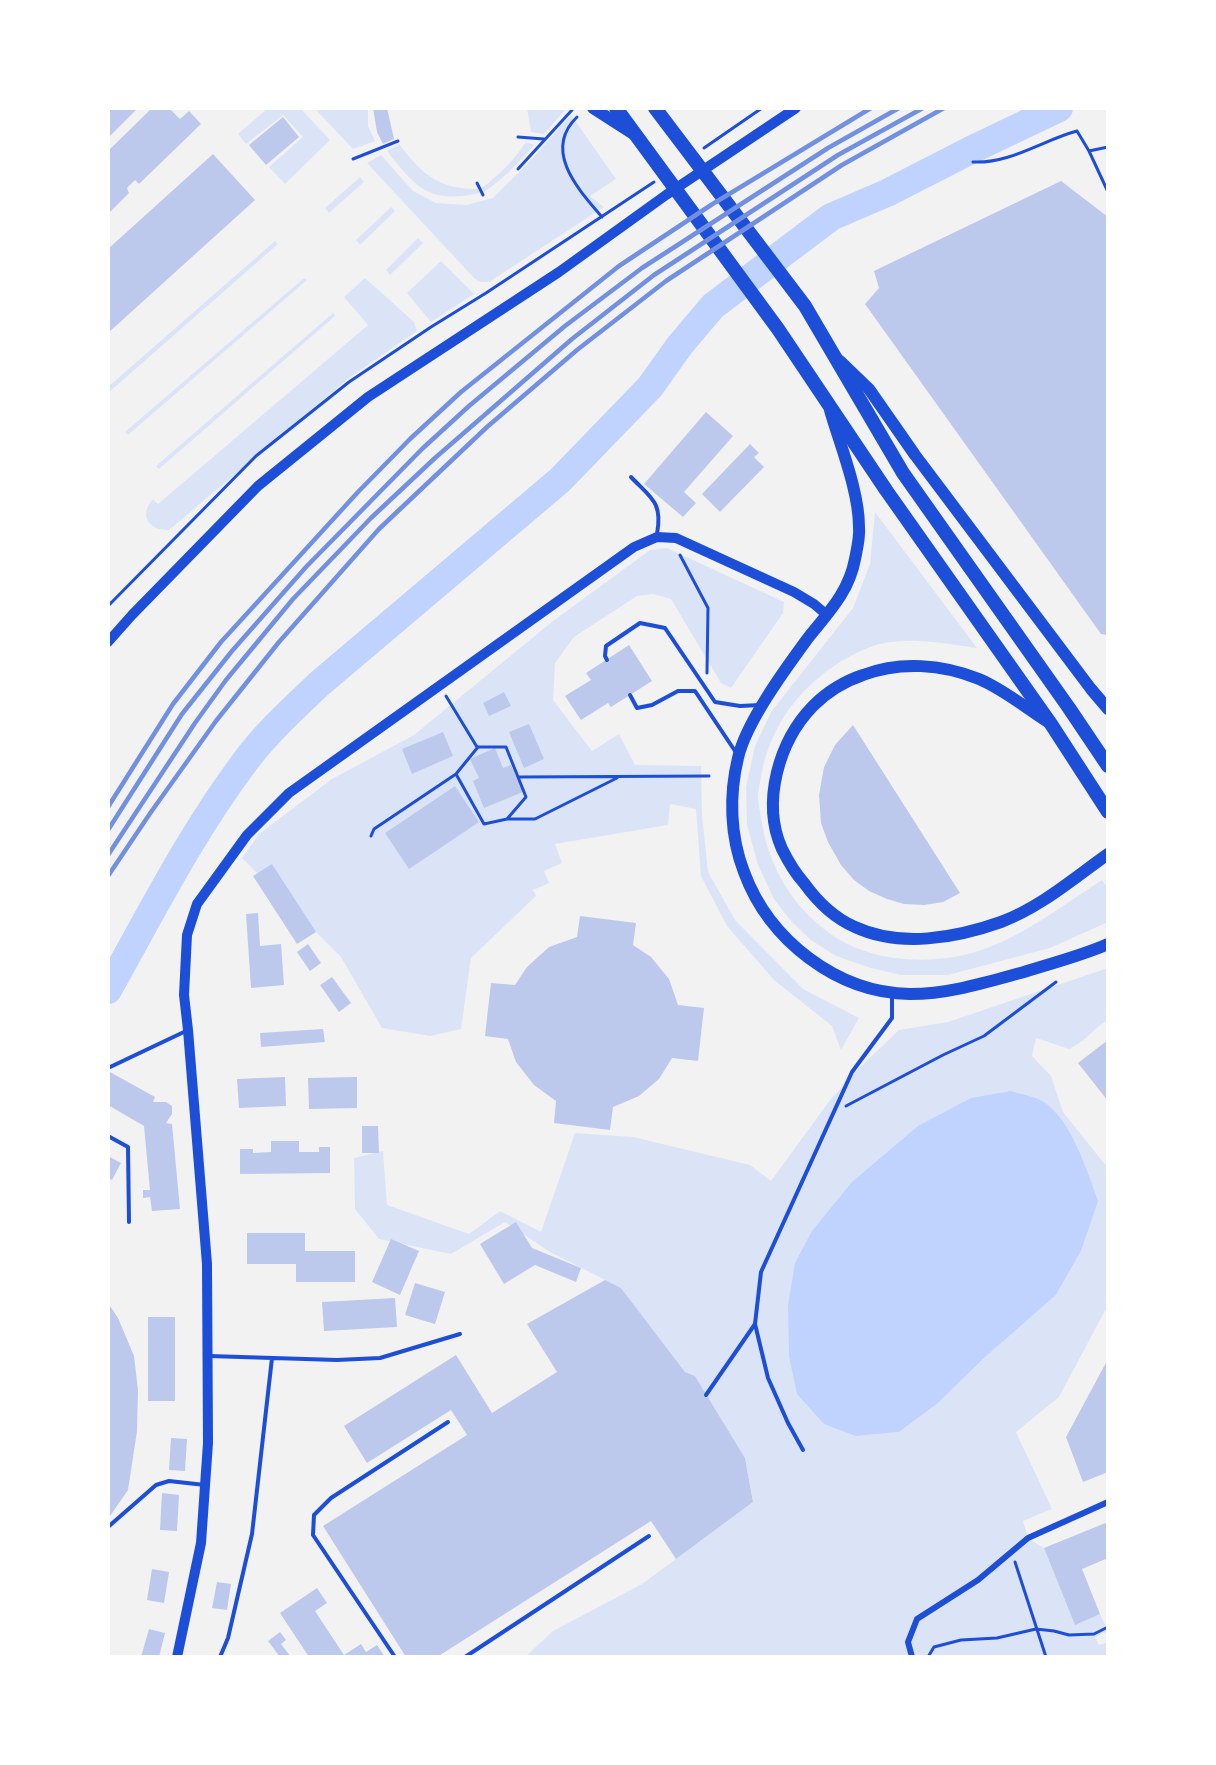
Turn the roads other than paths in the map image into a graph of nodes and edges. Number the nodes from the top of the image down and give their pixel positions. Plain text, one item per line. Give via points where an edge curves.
1 (593, 108) edge
2 (616, 108) edge
3 (655, 108) edge
4 (796, 108) edge
5 (637, 136) junction
6 (833, 353) junction
7 (827, 403) junction
8 (631, 477) dead end
9 (657, 537) junction
10 (827, 615) junction
11 (108, 642) edge
12 (607, 660) dead end
13 (630, 695) dead end
14 (763, 704) junction
15 (1108, 710) edge
16 (1051, 724) junction
17 (738, 756) junction
18 (1108, 766) edge
19 (1108, 812) edge
20 (1108, 854) edge
21 (1108, 944) edge
22 (892, 992) junction
23 (188, 1029) junction
24 (108, 1068) edge
25 (108, 1136) edge
26 (129, 1222) dead end
27 (755, 1324) junction
28 (460, 1334) dead end
29 (208, 1356) junction
30 (272, 1358) junction
31 (706, 1395) dead end
32 (448, 1422) dead end
33 (803, 1450) dead end
34 (205, 1485) junction
35 (1108, 1502) edge
36 (108, 1527) edge
37 (649, 1536) dead end
38 (177, 1657) edge
39 (220, 1657) edge
40 (395, 1657) edge
41 (465, 1657) edge
42 (912, 1657) edge

1 - 5 main road
2 - 5 highway
3 - 6 highway via 805,306
4 - 11 street via 559,272 368,397 258,486
5 - 7 highway
6 - 15 main road via 869,389
6 - 18 highway via 903,473
7 - 10 main road via 853,486 859,527 855,561 841,598
7 - 16 highway
8 - 9 lane via 656,504 660,519
9 - 10 street via 676,538 794,592
9 - 23 street via 634,547 289,793 247,835 197,904 187,935 184,995
10 - 14 main road
12 - 14 lane via 606,646 640,623 665,628 715,702
13 - 17 lane via 638,708 678,691 695,690
14 - 17 main road
16 - 19 highway
16 - 20 main road via 979,679 938,668 895,667 852,679 814,705 786,746 777,770 774,795 774,821 781,847 811,893 831,912 854,927 881,936 911,939 942,937 1002,921 1032,908
17 - 22 main road via 732,810 735,841 759,903 778,930 831,974 864,987
21 - 22 main road via 941,993
22 - 27 lane via 892,1018 852,1072 761,1272
23 - 24 lane
23 - 29 street via 207,1264
25 - 26 lane via 128,1147
27 - 31 lane
27 - 33 lane via 768,1378
28 - 30 lane via 380,1358
29 - 30 lane
29 - 34 street
30 - 39 lane via 252,1534
32 - 40 lane via 332,1498 314,1515 313,1535
34 - 36 lane via 169,1481 156,1485
34 - 38 street via 201,1543
35 - 42 street via 1028,1538 978,1580 917,1619 908,1642
37 - 41 lane

